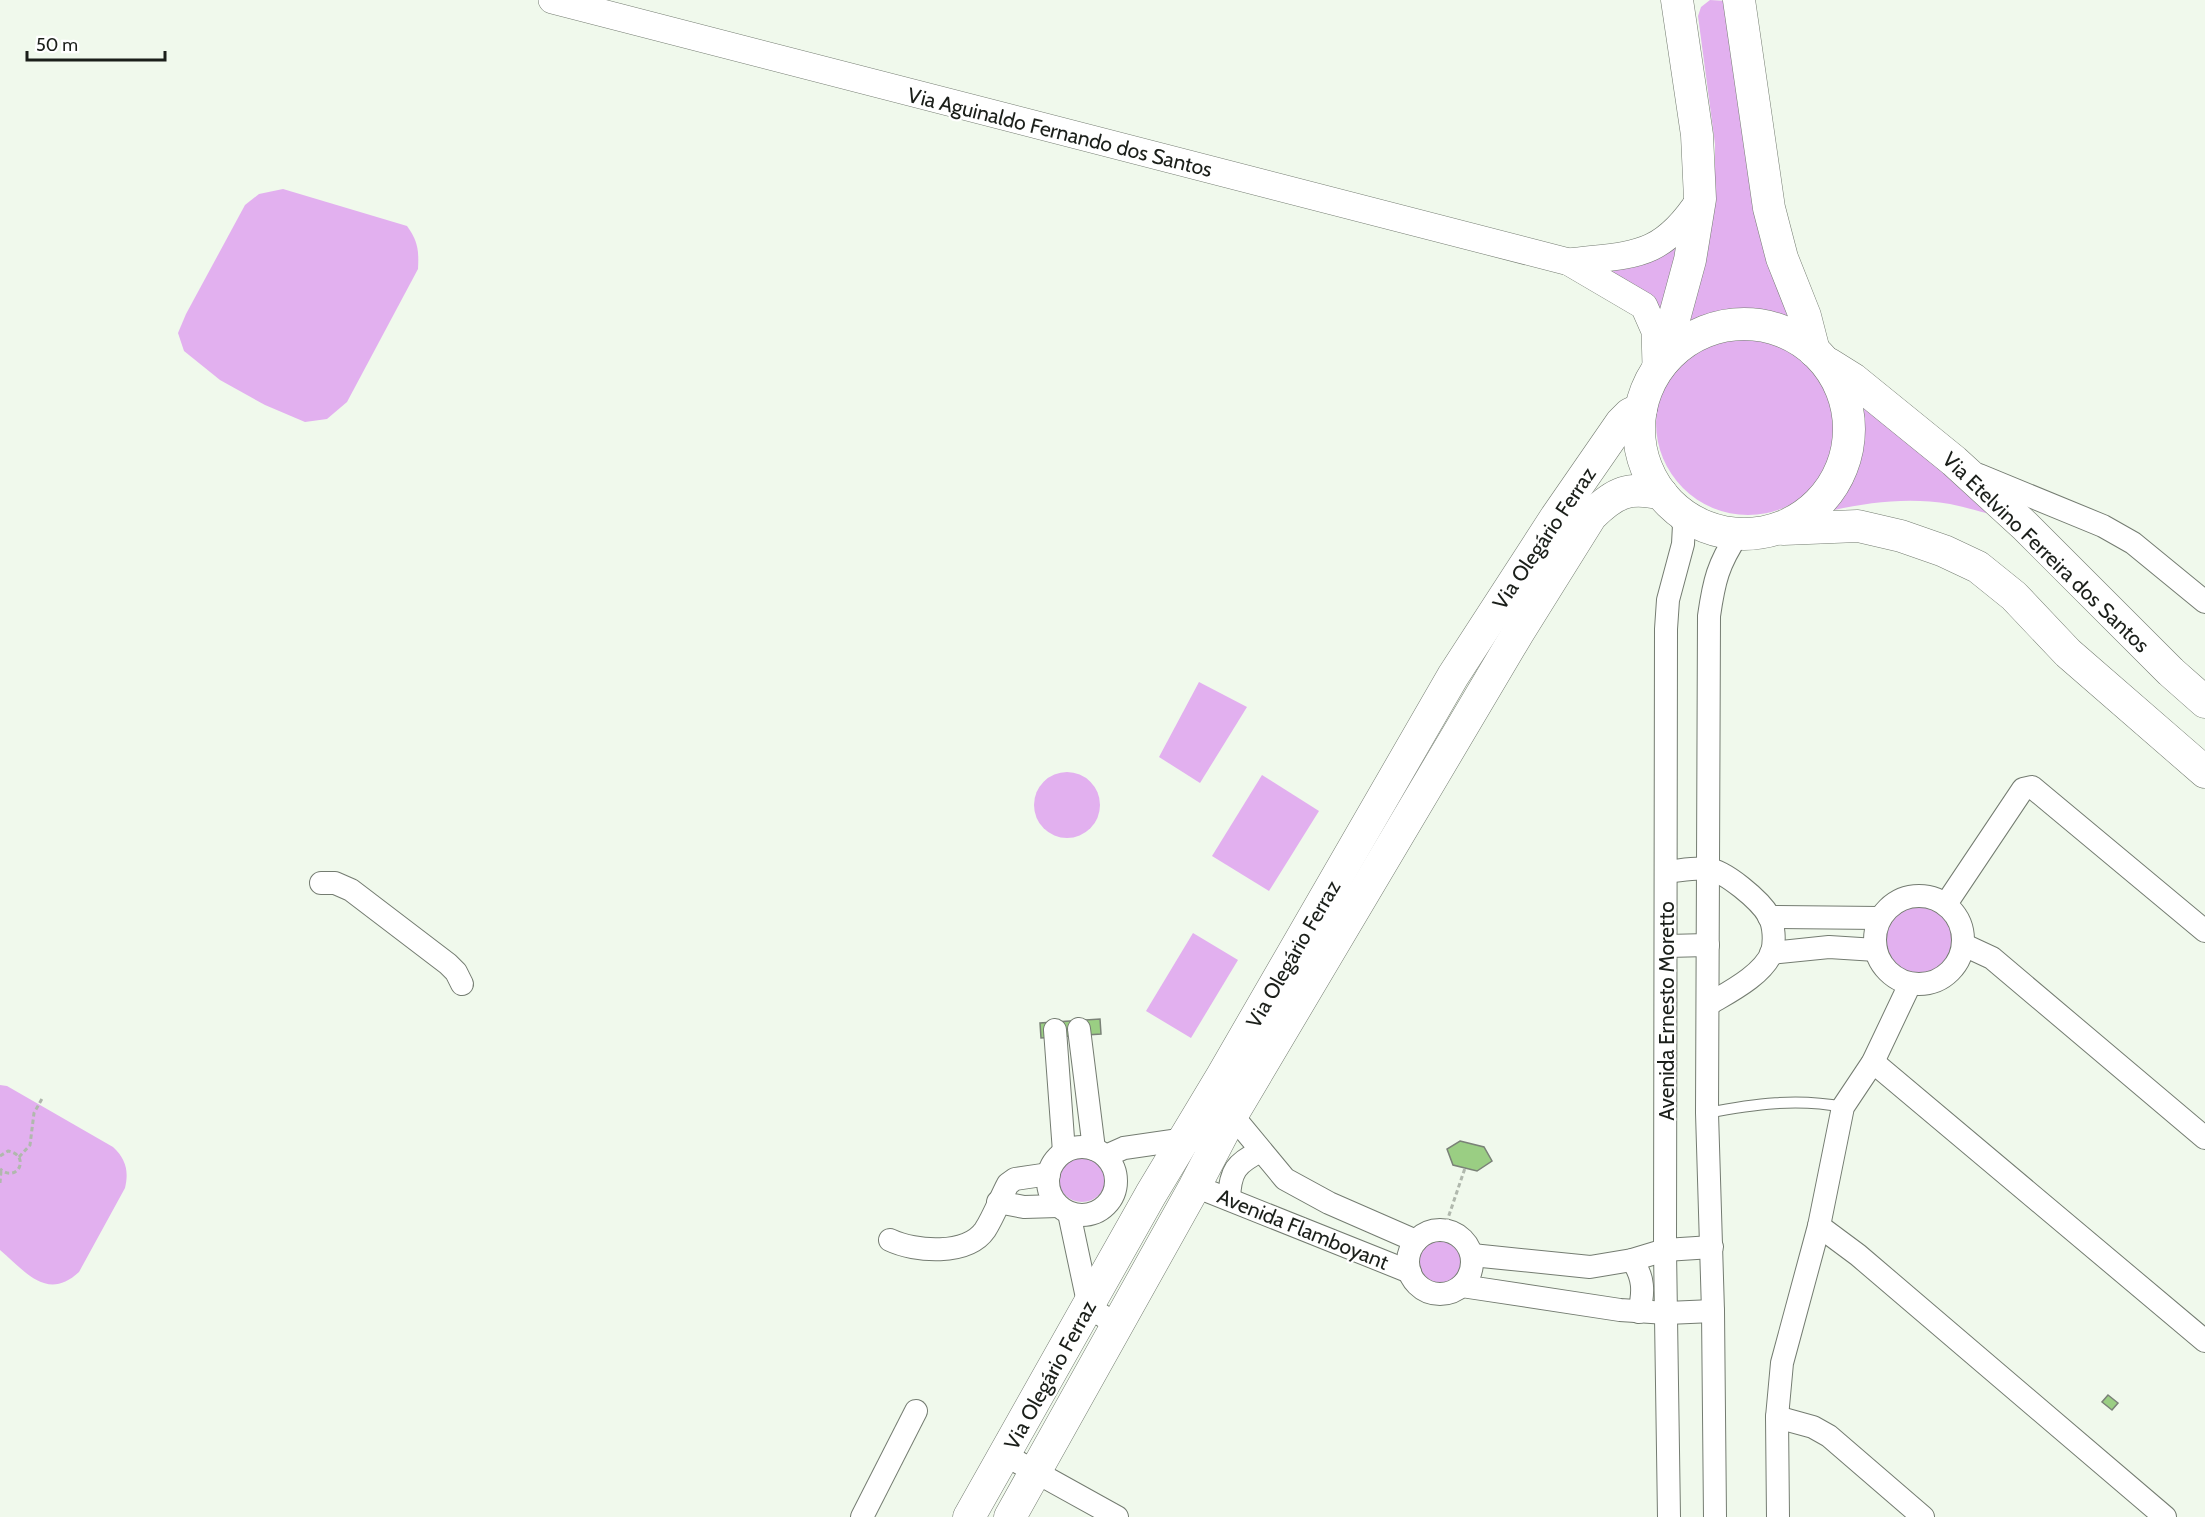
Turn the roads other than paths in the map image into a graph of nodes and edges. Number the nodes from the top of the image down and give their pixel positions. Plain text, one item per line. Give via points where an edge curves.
1 (552, 0) edge
2 (1677, 0) edge
3 (1739, 0) edge
4 (1700, 199) junction
5 (1569, 262) junction
6 (1820, 357) junction
7 (1659, 367) junction
8 (1641, 409) junction
9 (1954, 461) junction
10 (1669, 501) junction
11 (1776, 529) junction
12 (1738, 534) junction
13 (2205, 602) edge
14 (2205, 702) edge
15 (2205, 772) edge
16 (1709, 869) junction
17 (1666, 872) junction
18 (321, 883) dead end
19 (1946, 904) junction
20 (1780, 917) junction
21 (1880, 918) junction
22 (2205, 931) edge
23 (1708, 945) junction
24 (1964, 945) junction
25 (1667, 946) junction
26 (1876, 950) junction
27 (1782, 951) junction
28 (462, 984) dead end
29 (1910, 984) junction
30 (1709, 1004) junction
31 (1079, 1029) dead end
32 (1055, 1030) dead end
33 (1873, 1062) junction
34 (1844, 1107) junction
35 (1707, 1113) junction
36 (1232, 1115) junction
37 (2205, 1138) edge
38 (1199, 1144) junction
39 (1261, 1151) junction
40 (1064, 1152) junction
41 (1100, 1152) junction
42 (1049, 1174) junction
43 (1196, 1186) junction
44 (1229, 1199) junction
45 (999, 1202) junction
46 (1064, 1209) junction
47 (1819, 1226) junction
48 (890, 1240) dead end
49 (1416, 1240) junction
50 (1712, 1247) junction
51 (1665, 1250) junction
52 (1472, 1256) junction
53 (1632, 1260) junction
54 (1410, 1272) junction
55 (1462, 1286) junction
56 (1089, 1307) junction
57 (1713, 1311) junction
58 (1640, 1312) junction
59 (1667, 1313) junction
60 (1118, 1325) junction
61 (2205, 1341) edge
62 (916, 1411) dead end
63 (1778, 1417) junction
64 (1005, 1455) junction
65 (1036, 1473) junction
66 (862, 1517) edge
67 (969, 1517) edge
68 (1010, 1517) edge
69 (1117, 1517) edge
70 (1669, 1517) edge
71 (1715, 1517) edge
72 (1778, 1517) edge
73 (1923, 1517) edge
74 (2165, 1517) edge

1 - 5 street, Via Aguinaldo Fernando dos Santos
2 - 4 main road via 1697,135
3 - 6 main road via 1769,208 1782,258
4 - 5 street, Via Aguinaldo Fernando dos Santos via 1686,220 1654,248
4 - 7 main road via 1690,260
5 - 7 street, Via Aguinaldo Fernando dos Santos via 1644,306 1655,331
6 - 7 main road via 1803,341 1777,329 1755,324 1731,325 1699,334 1671,353
6 - 9 main road, Via Etelvino Ferreira dos Santos
6 - 11 main road via 1841,387 1849,418 1849,444 1833,486 1819,503
7 - 8 main road
8 - 10 main road via 1640,445 1648,471
8 - 38 main road, Via Olegário Ferraz via 1621,423 1453,676
9 - 13 street via 1985,478 2103,526 2133,543
9 - 14 main road, Via Etelvino Ferreira dos Santos
10 - 12 main road via 1693,520
10 - 17 street, Avenida Ernesto Moretto via 1684,525 1684,534 1665,628
10 - 36 main road, Via Olegário Ferraz via 1640,489 1607,500 1591,516
11 - 12 main road
11 - 15 main road via 1858,526 1901,536 1978,567 2014,596 2068,653
12 - 16 street, Avenida Ernesto Moretto via 1720,564 1709,616
16 - 17 street
16 - 20 street via 1739,884
16 - 23 street, Avenida Ernesto Moretto
17 - 25 street, Avenida Ernesto Moretto
18 - 28 street via 351,890 448,964
19 - 21 street via 1926,896 1905,898
19 - 22 street via 2023,789 2032,787
19 - 24 street via 1962,927
20 - 21 street
20 - 27 street
21 - 26 street
23 - 25 street
23 - 30 street, Avenida Ernesto Moretto
24 - 29 street via 1948,974 1928,984
24 - 37 street via 1992,958
25 - 51 street, Avenida Ernesto Moretto
26 - 27 street via 1829,947
26 - 29 street via 1886,970
27 - 30 street via 1742,985
29 - 33 street
30 - 35 street, Avenida Ernesto Moretto
31 - 41 street
32 - 40 street
33 - 34 street
33 - 61 street
34 - 35 lane via 1764,1103
34 - 47 street
35 - 50 street, Avenida Ernesto Moretto
36 - 38 main road, Via Olegário Ferraz
36 - 39 street, Avenida Flamboyant
38 - 41 street
38 - 43 main road, Via Olegário Ferraz
38 - 56 main road, Via Olegário Ferraz via 1151,1194
39 - 44 street via 1232,1173
39 - 49 street, Avenida Flamboyant via 1285,1179 1329,1203
40 - 41 street via 1080,1147
40 - 42 street
41 - 46 street via 1114,1168 1114,1194 1107,1205 1095,1212 1082,1215
42 - 45 street via 1015,1179
42 - 46 street via 1050,1194
43 - 44 street, Avenida Flamboyant
43 - 60 main road, Via Olegário Ferraz
44 - 54 street, Avenida Flamboyant
45 - 46 street
45 - 48 street via 984,1230 974,1241 959,1247 904,1247
46 - 56 street
47 - 63 street via 1782,1363
47 - 74 street
49 - 52 street via 1434,1230 1454,1232
49 - 54 street via 1410,1250
50 - 51 street
50 - 57 street, Avenida Ernesto Moretto
51 - 53 street
51 - 59 street, Avenida Ernesto Moretto
52 - 53 street via 1590,1268
52 - 55 street via 1469,1277
53 - 58 street via 1644,1294
54 - 55 street via 1422,1288 1432,1293 1443,1294
55 - 58 street
56 - 60 street
56 - 64 main road, Via Olegário Ferraz
57 - 59 street
57 - 71 street, Avenida Ernesto Moretto
58 - 59 street
59 - 70 street, Avenida Ernesto Moretto
60 - 65 main road, Via Olegário Ferraz
62 - 66 street
63 - 72 street
63 - 73 street via 1829,1436
64 - 65 street
64 - 67 main road, Via Olegário Ferraz
65 - 68 main road, Via Olegário Ferraz
65 - 69 street

